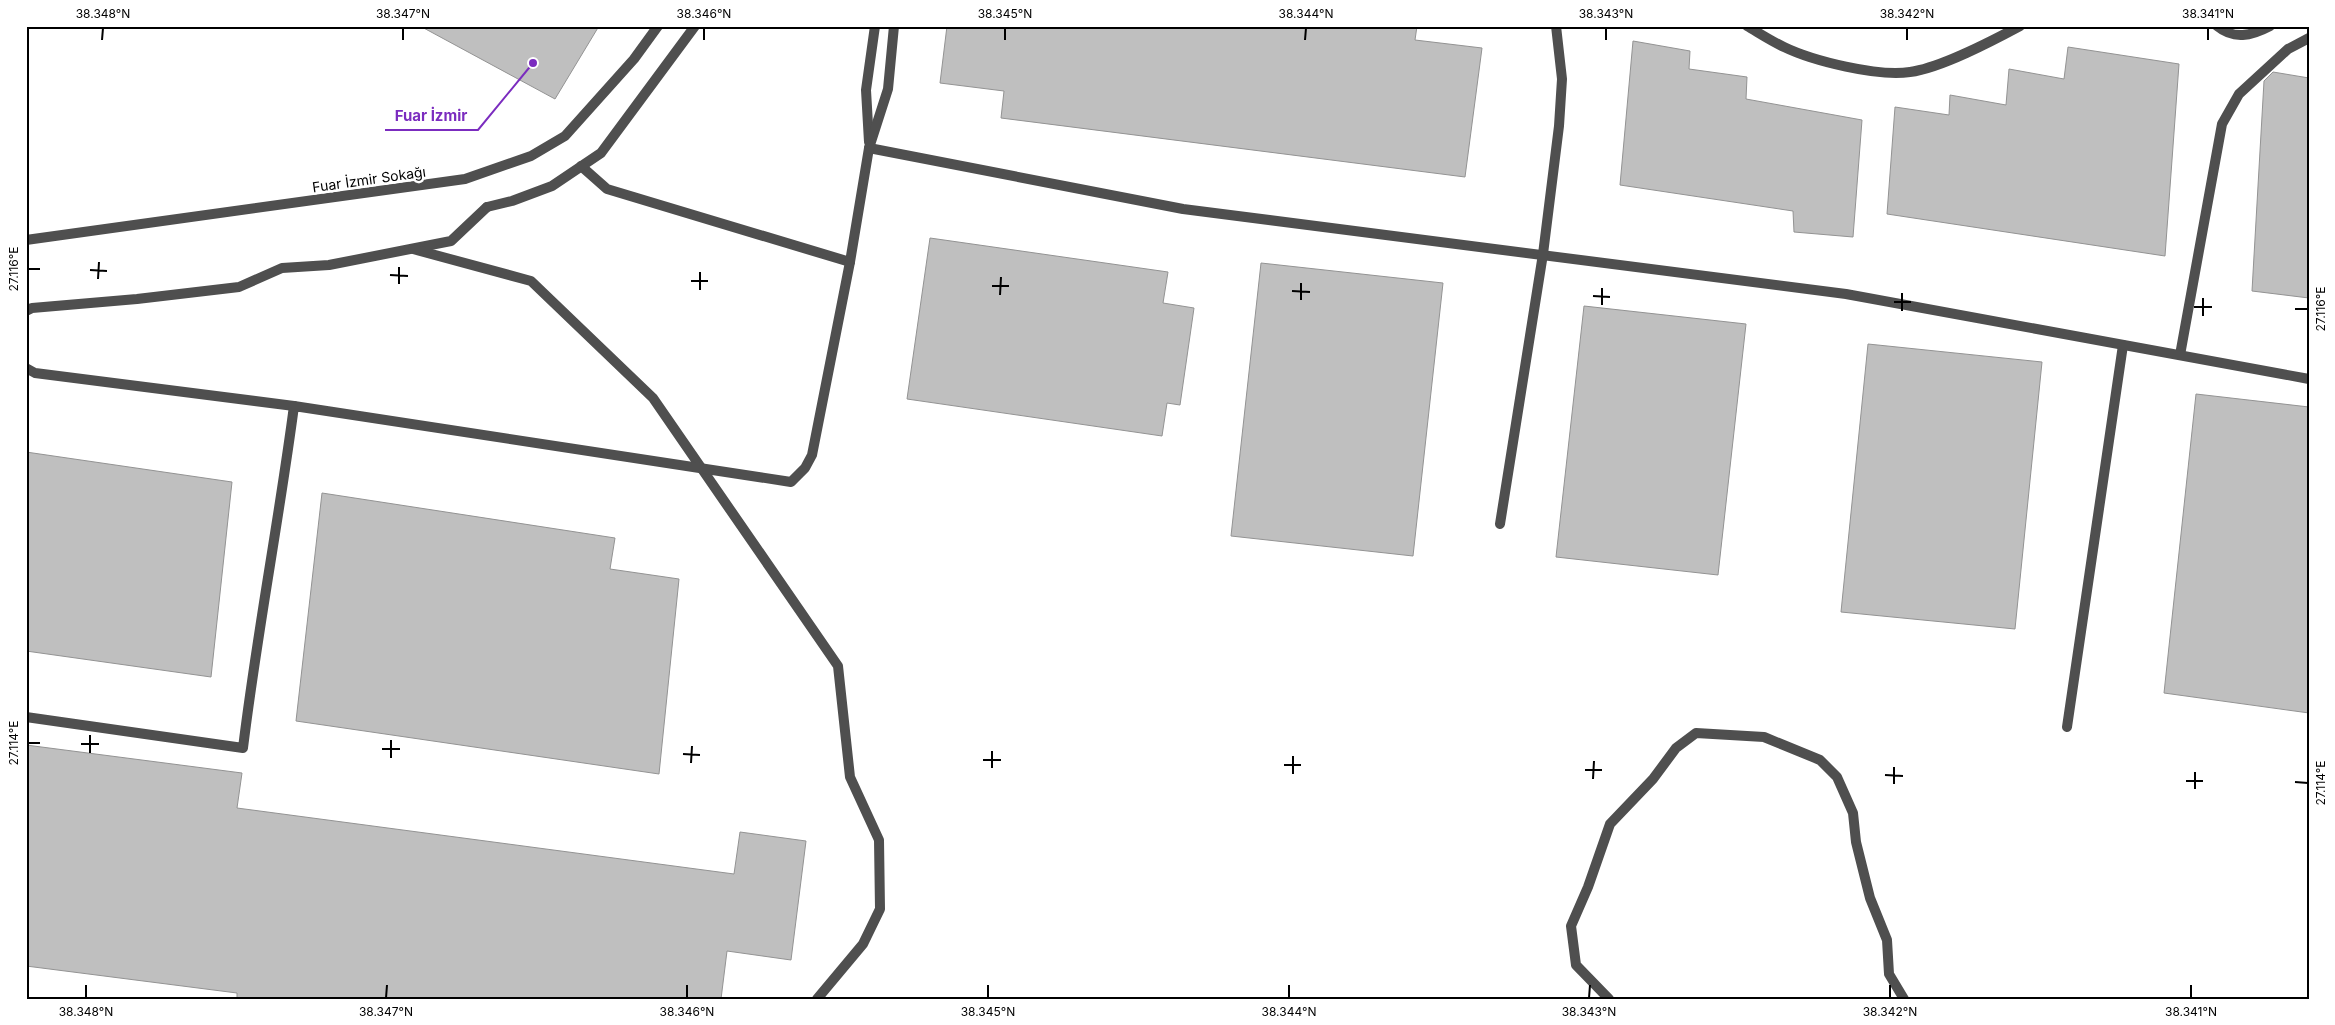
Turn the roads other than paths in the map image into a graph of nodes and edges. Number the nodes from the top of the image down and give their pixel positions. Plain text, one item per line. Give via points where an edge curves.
1 (658, 26) edge
2 (695, 26) edge
3 (874, 26) edge
4 (894, 26) edge
5 (1556, 26) edge
6 (1747, 26) edge
7 (2020, 26) edge
8 (2217, 26) edge
9 (2270, 26) edge
10 (2309, 38) edge
11 (869, 148) junction
12 (581, 166) junction
13 (26, 240) edge
14 (413, 249) junction
15 (1544, 254) junction
16 (850, 262) junction
17 (26, 311) edge
18 (2124, 345) junction
19 (2180, 356) junction
20 (26, 368) edge
21 (2309, 380) edge
22 (294, 406) junction
23 (1500, 524) dead end
24 (26, 716) edge
25 (2067, 728) dead end
26 (818, 999) edge
27 (1609, 999) edge
28 (1904, 999) edge

1 - 13 street, Fuar İzmir Sokağı via 634,59 565,136 531,156 464,179
2 - 12 street via 601,153
3 - 11 street via 866,90
4 - 11 street via 888,90
5 - 15 street via 1562,79
6 - 7 street via 1785,48 1820,59 1860,70 1911,72 1957,57
8 - 9 street via 2227,34 2247,35
10 - 19 street via 2288,50 2239,94 2222,124
11 - 15 street via 1183,208
11 - 16 street
12 - 14 street via 552,186 487,207 451,241
12 - 16 street via 607,188
14 - 17 street via 329,265 282,268 239,287
14 - 26 street via 531,281 653,398 838,666 850,777 879,840 880,909 863,944
15 - 18 street via 1846,294
15 - 23 street
16 - 22 street via 812,454 805,468 791,482
18 - 19 street
18 - 25 street
19 - 21 street
20 - 22 street via 35,373
22 - 24 street via 243,748
27 - 28 street via 1576,965 1571,926 1610,824 1653,779 1676,748 1696,733 1764,737 1820,760 1838,777 1853,813 1856,842 1870,898 1887,940 1889,974

